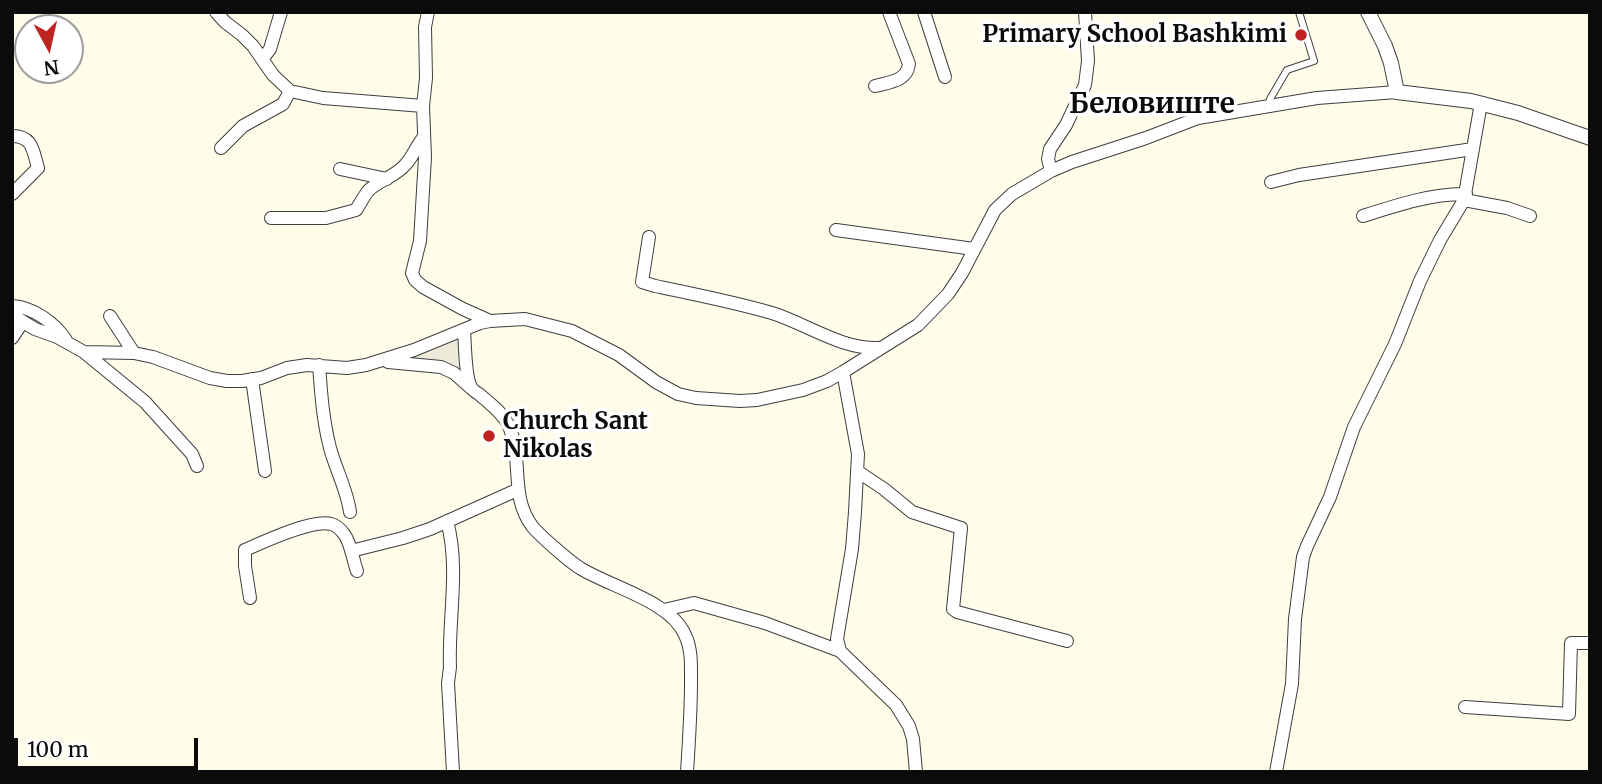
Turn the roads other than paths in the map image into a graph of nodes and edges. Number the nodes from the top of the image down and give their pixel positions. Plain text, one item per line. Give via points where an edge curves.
1 (216, 12) edge
2 (281, 12) edge
3 (428, 12) edge
4 (889, 12) edge
5 (923, 12) edge
6 (1085, 12) edge
7 (1299, 12) edge
8 (1368, 12) edge
9 (260, 56) junction
10 (945, 77) dead end
11 (875, 86) dead end
12 (290, 91) junction
13 (1397, 92) junction
14 (1481, 103) junction
15 (1269, 105) junction
16 (423, 106) junction
17 (12, 136) edge
18 (424, 137) junction
19 (1590, 138) edge
20 (221, 148) dead end
21 (1473, 149) junction
22 (340, 169) dead end
23 (1051, 171) junction
24 (387, 180) junction
25 (1271, 182) dead end
26 (12, 194) edge
27 (1465, 197) junction
28 (1363, 216) dead end
29 (1530, 216) dead end
30 (271, 218) dead end
31 (836, 230) dead end
32 (649, 237) dead end
33 (974, 249) junction
34 (12, 306) edge
35 (110, 316) dead end
36 (17, 319) edge
37 (490, 321) junction
38 (464, 330) junction
39 (12, 338) edge
40 (67, 342) junction
41 (880, 348) junction
42 (84, 352) junction
43 (134, 353) junction
44 (382, 361) junction
45 (319, 365) junction
46 (843, 372) junction
47 (252, 379) junction
48 (471, 388) junction
49 (197, 466) dead end
50 (265, 471) dead end
51 (857, 471) junction
52 (517, 490) junction
53 (350, 512) dead end
54 (447, 521) junction
55 (351, 551) junction
56 (357, 571) dead end
57 (250, 598) dead end
58 (664, 610) junction
59 (1067, 641) dead end
60 (1590, 643) edge
61 (840, 651) junction
62 (1465, 707) dead end
63 (453, 772) edge
64 (687, 772) edge
65 (916, 772) edge
66 (1276, 772) edge

1 - 9 street
2 - 9 street via 270,49
3 - 16 street
4 - 11 street via 908,72
5 - 10 street
6 - 23 street via 1085,85 1050,149
7 - 15 lane via 1314,61 1287,70
8 - 13 street via 1388,55
9 - 12 street
12 - 16 street
12 - 20 street via 283,104 243,126
13 - 14 street
13 - 15 street
14 - 19 street
14 - 21 street
15 - 23 street via 1198,118
16 - 18 street
17 - 26 street via 25,137 38,168
18 - 24 street via 406,165
18 - 37 street via 420,241 412,273 439,297
21 - 25 street
21 - 27 street
22 - 24 street
23 - 33 street via 1000,204
24 - 30 street via 368,191 356,210 326,218
27 - 28 street via 1434,197
27 - 29 street
27 - 66 street via 1420,281 1307,546 1295,619 1292,684
31 - 33 street
32 - 41 street via 642,282 772,313 866,349
33 - 41 street via 936,308
34 - 40 street via 53,324
35 - 43 street
36 - 39 street
36 - 40 street
37 - 38 street
37 - 46 street via 525,319 572,331 619,355 667,389 696,398 740,401 778,396
38 - 44 street
38 - 48 street
40 - 42 street
41 - 46 street
42 - 43 street
42 - 49 street via 145,402 192,454
43 - 47 street via 227,382
44 - 45 street via 347,368
44 - 48 street via 441,367
45 - 47 street via 287,368
45 - 53 street via 325,430
46 - 51 street
47 - 50 street
48 - 52 street via 500,412 512,434
51 - 59 street via 912,512 961,528 953,609
51 - 61 street via 852,549 837,639
52 - 54 street
52 - 58 street via 532,525 579,568
54 - 55 street
54 - 63 street via 452,567 448,683
55 - 56 street
55 - 57 street via 346,536 329,523 314,524 245,550
58 - 61 street via 694,603
58 - 64 street via 686,635 690,652
60 - 62 street via 1571,643 1569,714
61 - 65 street via 896,705 913,738

